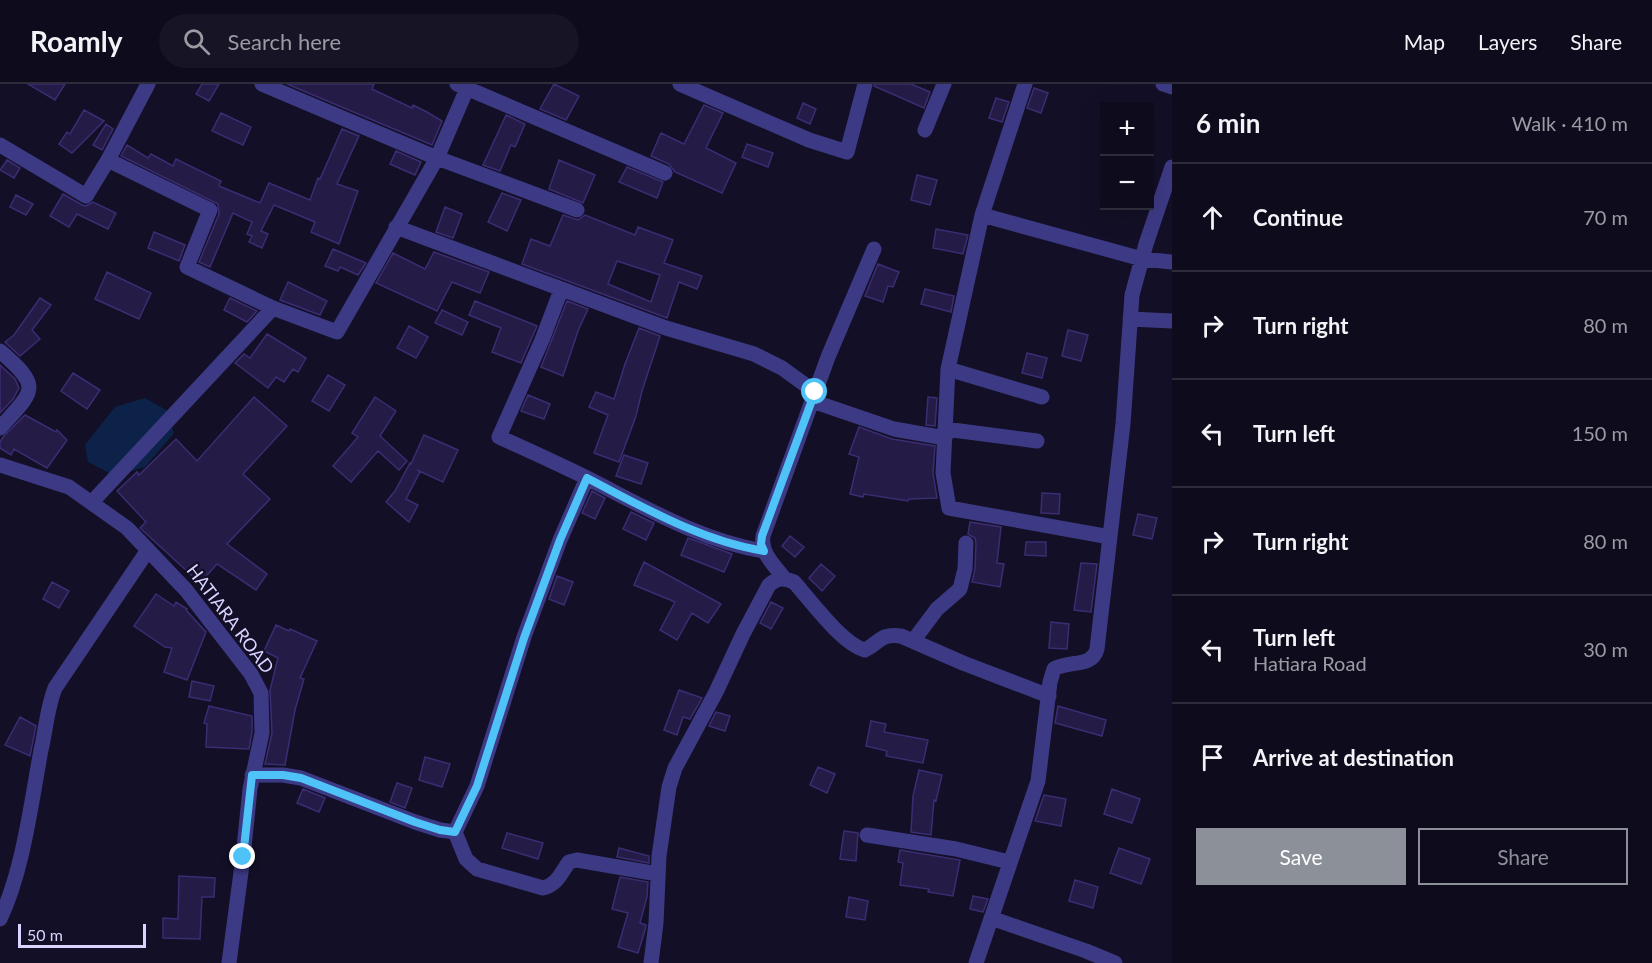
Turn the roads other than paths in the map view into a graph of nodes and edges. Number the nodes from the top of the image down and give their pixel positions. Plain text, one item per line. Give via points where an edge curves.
1 (148, 84) edge
2 (262, 84) edge
3 (681, 84) edge
4 (865, 84) edge
5 (944, 84) edge
6 (1025, 84) edge
7 (1163, 84) edge
8 (464, 85) edge
9 (1172, 87) edge
10 (925, 130) dead end
11 (0, 145) edge
12 (437, 158) junction
13 (108, 160) junction
14 (1172, 167) edge
15 (665, 173) dead end
16 (577, 210) dead end
17 (982, 215) junction
18 (396, 227) junction
19 (874, 249) dead end
20 (1142, 259) junction
21 (1172, 262) edge
22 (561, 290) junction
23 (273, 308) junction
24 (1130, 319) junction
25 (1172, 321) edge
26 (0, 351) edge
27 (948, 369) junction
28 (814, 396) junction
29 (1042, 397) dead end
30 (0, 428) edge
31 (945, 433) junction
32 (1037, 441) dead end
33 (0, 465) edge
34 (587, 478) junction
35 (92, 502) junction
36 (1110, 537) junction
37 (966, 543) dead end
38 (148, 550) junction
39 (764, 551) junction
40 (784, 578) junction
41 (913, 641) junction
42 (1049, 696) junction
43 (252, 775) junction
44 (455, 832) junction
45 (867, 835) dead end
46 (1009, 862) junction
47 (658, 874) junction
48 (991, 918) junction
49 (0, 919) edge
50 (229, 963) edge
51 (651, 963) edge
52 (976, 963) edge
53 (1115, 963) edge

1 - 13 street
2 - 12 street
3 - 4 street via 809,140 847,152
5 - 10 street
6 - 17 street
7 - 9 street
8 - 12 street
8 - 15 street
11 - 13 street via 86,196
12 - 16 street
12 - 18 street
13 - 23 street via 210,210 186,267
14 - 20 street
17 - 20 street
17 - 27 street
18 - 22 street
18 - 23 street via 337,332
19 - 28 street
20 - 21 street
20 - 24 street
22 - 28 street via 666,328 754,354 782,368
22 - 34 street via 499,437
23 - 35 street
24 - 25 street
24 - 36 street
26 - 30 street via 24,374 30,391
27 - 29 street
27 - 31 street
28 - 31 street via 894,429
28 - 39 street via 762,536
31 - 32 street
31 - 36 street via 943,473 949,508
33 - 35 street, HATIARA ROAD via 69,487
34 - 39 street via 672,520 742,548
34 - 44 street via 524,638 477,786
35 - 38 street, HATIARA ROAD via 127,528
36 - 42 street via 1095,656 1090,661 1054,669
37 - 41 street via 960,589 937,609
38 - 43 street, HATIARA ROAD via 186,590 251,674 261,693 262,734
38 - 49 street via 52,694 16,876
39 - 40 street
40 - 41 street via 794,582 856,648 865,650 891,634
40 - 47 street via 769,585 675,768 665,804
41 - 42 street
42 - 46 street via 1038,781
43 - 44 street via 301,778 423,825
43 - 50 street, HATIARA ROAD
44 - 47 street via 466,859 477,869 543,888 550,887 569,862 577,860
45 - 46 street
46 - 48 street
47 - 51 street
48 - 52 street
48 - 53 street

